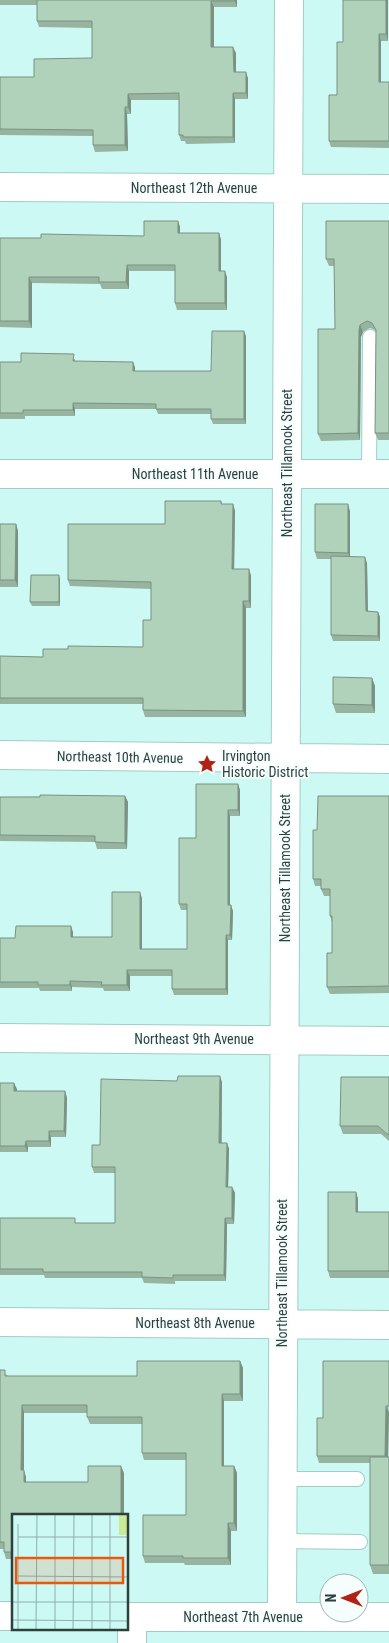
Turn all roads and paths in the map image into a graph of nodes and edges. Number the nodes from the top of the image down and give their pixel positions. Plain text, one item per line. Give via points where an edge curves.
1 (289, 0) edge
2 (0, 187) edge
3 (288, 188) junction
4 (389, 188) edge
5 (370, 337) dead end
6 (0, 474) edge
7 (287, 474) junction
8 (379, 474) edge
9 (0, 755) edge
10 (286, 758) junction
11 (389, 759) edge
12 (0, 1038) edge
13 (284, 1040) junction
14 (389, 1041) edge
15 (0, 1322) edge
16 (282, 1324) junction
17 (389, 1325) edge
18 (282, 1479) junction
19 (357, 1479) dead end
20 (282, 1541) junction
21 (360, 1542) dead end
22 (282, 1617) junction
23 (389, 1617) edge
24 (130, 1626) edge

1 - 3 street, Northeast Tillamook Street
2 - 3 street, Northeast 12th Avenue
3 - 4 street, Northeast 12th Avenue
3 - 7 street, Northeast Tillamook Street
5 - 8 lane
6 - 7 street, Northeast 11th Avenue
7 - 8 street, Northeast 11th Avenue
7 - 10 street, Northeast Tillamook Street
9 - 10 street, Northeast 10th Avenue
10 - 11 street, Northeast 10th Avenue
10 - 13 street, Northeast Tillamook Street
12 - 13 street, Northeast 9th Avenue
13 - 14 street, Northeast 9th Avenue
13 - 16 street, Northeast Tillamook Street
15 - 16 street, Northeast 8th Avenue
16 - 17 street, Northeast 8th Avenue
16 - 18 street, Northeast Tillamook Street
18 - 19 lane
18 - 20 street, Northeast Tillamook Street
20 - 21 lane
20 - 22 street, Northeast Tillamook Street
22 - 23 street, Northeast 7th Avenue
22 - 24 street, Northeast 7th Avenue

